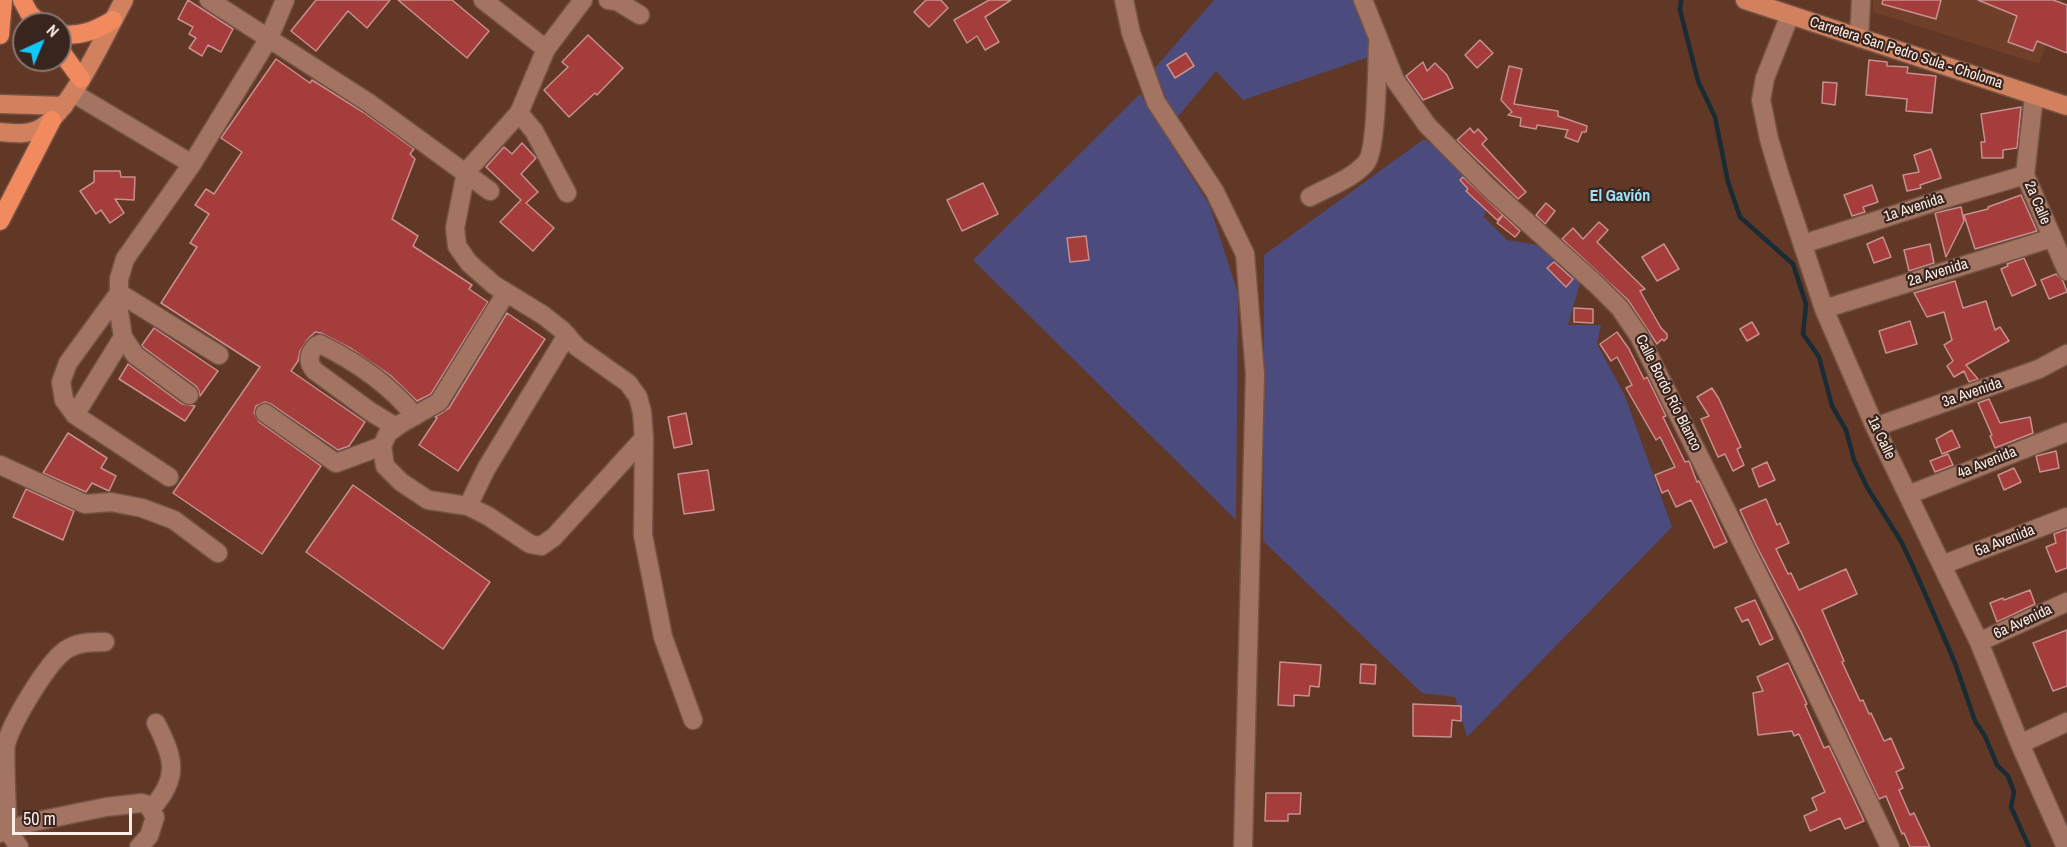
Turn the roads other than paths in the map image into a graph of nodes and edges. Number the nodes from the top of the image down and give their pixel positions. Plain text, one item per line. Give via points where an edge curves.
1 (3, 0) edge
2 (124, 0) edge
3 (208, 0) edge
4 (285, 0) edge
5 (483, 0) edge
6 (608, 0) edge
7 (1124, 0) edge
8 (1363, 0) edge
9 (1745, 0) edge
10 (1861, 0) edge
11 (584, 1) edge
12 (640, 15) dead end
13 (1790, 15) junction
14 (113, 20) junction
15 (0, 35) edge
16 (72, 35) edge
17 (269, 38) junction
18 (1859, 38) junction
19 (1379, 39) junction
20 (546, 49) junction
21 (64, 72) edge
22 (2034, 96) junction
23 (68, 99) junction
24 (0, 104) edge
25 (2067, 106) edge
26 (519, 113) junction
27 (0, 132) edge
28 (192, 164) junction
29 (466, 172) junction
30 (2025, 175) junction
31 (490, 191) dead end
32 (567, 193) dead end
33 (1310, 197) dead end
34 (0, 221) edge
35 (2052, 237) junction
36 (1803, 244) junction
37 (2067, 271) edge
38 (119, 293) junction
39 (506, 293) junction
40 (1824, 309) junction
41 (567, 335) junction
42 (123, 337) junction
43 (2067, 354) edge
44 (219, 355) dead end
45 (189, 395) dead end
46 (265, 413) dead end
47 (75, 415) junction
48 (415, 416) junction
49 (396, 427) junction
50 (1875, 427) junction
51 (2067, 432) edge
52 (644, 438) junction
53 (382, 446) junction
54 (0, 465) edge
55 (169, 477) dead end
56 (1908, 495) junction
57 (468, 506) junction
58 (2067, 517) edge
59 (218, 553) dead end
60 (1942, 566) junction
61 (2067, 602) edge
62 (105, 642) dead end
63 (1979, 642) junction
64 (693, 720) dead end
65 (2067, 722) edge
66 (156, 723) dead end
67 (2020, 744) junction
68 (151, 809) junction
69 (4, 832) edge
70 (2065, 837) edge
71 (19, 847) edge
72 (139, 847) edge
73 (1243, 847) edge
74 (1890, 847) edge

1 - 15 highway
2 - 14 main road
3 - 17 street
4 - 17 street
5 - 20 street
6 - 12 street
7 - 73 street via 1131,33 1156,102 1215,192 1245,254 1255,374
8 - 19 street, Calle Bordo Río Blanco
9 - 13 main road, Carretera San Pedro Sula - Choloma
10 - 18 street
11 - 20 street
13 - 18 main road, Carretera San Pedro Sula - Choloma
13 - 36 street, 1a Calle via 1765,78 1761,100 1768,139
14 - 16 highway via 89,32
14 - 23 main road
17 - 28 street
17 - 29 street
18 - 22 main road, Carretera San Pedro Sula - Choloma
19 - 33 street via 1368,162
19 - 74 street, Calle Bordo Río Blanco via 1395,80 1427,124 1488,187 1598,286 1620,308 1639,336
20 - 26 street
21 - 23 highway
22 - 25 main road, Carretera San Pedro Sula - Choloma
22 - 30 street, 2a Calle
23 - 24 main road
23 - 27 main road via 37,130
23 - 28 street
23 - 34 highway
26 - 29 street
26 - 32 street via 534,131
28 - 38 street via 125,259
29 - 31 street
29 - 39 street via 455,228 457,246 469,263
30 - 35 street, 2a Calle
30 - 36 street, 1a Avenida
35 - 37 street, 2a Calle
35 - 40 street, 2a Avenida
36 - 40 street, 1a Calle
38 - 42 street
38 - 44 street
38 - 47 street via 69,363 61,382 64,400
39 - 41 street
39 - 48 street via 439,402
40 - 50 street, 1a Calle
41 - 52 street via 577,347 628,383 638,397
41 - 57 street
42 - 45 street via 135,355
42 - 47 street
43 - 50 street, 3a Avenida via 2039,369
46 - 53 street via 336,463
47 - 55 street
48 - 49 street
48 - 49 street via 399,396 352,361 320,344 316,346 309,360 315,371
49 - 53 street
50 - 56 street, 1a Calle
51 - 56 street, 4a Avenida
52 - 57 street via 542,546 530,544
52 - 64 street via 643,535 663,637
53 - 57 street via 385,466 401,482 428,500
54 - 59 street via 85,504 111,502 174,520
56 - 60 street, 1a Calle
58 - 60 street, 5a Avenida
60 - 63 street, 1a Calle
61 - 63 street, 6a Avenida
62 - 69 street via 83,642 58,655 12,729 5,746
63 - 67 street, 1a Calle
65 - 67 street
66 - 68 street via 167,744 173,776 164,796
67 - 70 street, 1a Calle
68 - 69 street via 142,803 106,807
68 - 72 street via 155,818 149,836
69 - 71 street

